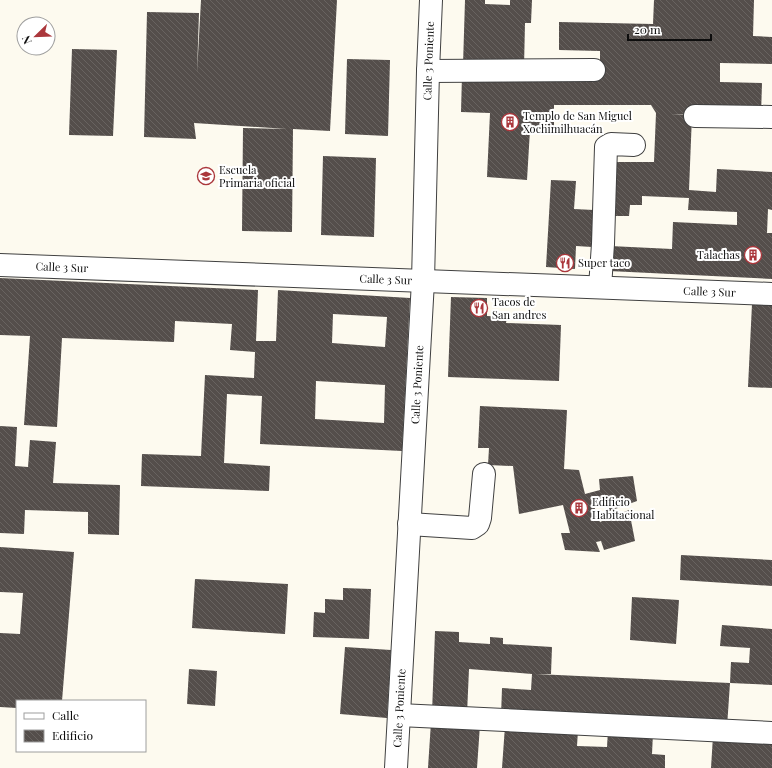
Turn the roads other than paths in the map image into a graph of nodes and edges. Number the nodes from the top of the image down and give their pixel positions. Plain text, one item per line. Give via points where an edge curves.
1 (431, 0) edge
2 (594, 70) dead end
3 (428, 71) junction
4 (695, 116) dead end
5 (772, 117) edge
6 (634, 145) dead end
7 (0, 265) edge
8 (423, 281) junction
9 (600, 287) junction
10 (772, 294) edge
11 (484, 474) dead end
12 (409, 524) junction
13 (399, 715) junction
14 (772, 733) edge
15 (396, 768) edge

1 - 3 street, Calle 3 Poniente
2 - 3 street
3 - 8 street, Calle 3 Poniente
4 - 5 street
6 - 9 street via 611,144 606,147
7 - 8 street, Calle 3 Sur
8 - 9 street, Calle 3 Sur
8 - 12 street, Calle 3 Poniente
9 - 10 street, Calle 3 Sur
11 - 12 street via 480,518 478,524 472,528
12 - 13 street, Calle 3 Poniente
13 - 14 street
13 - 15 street, Calle 3 Poniente

